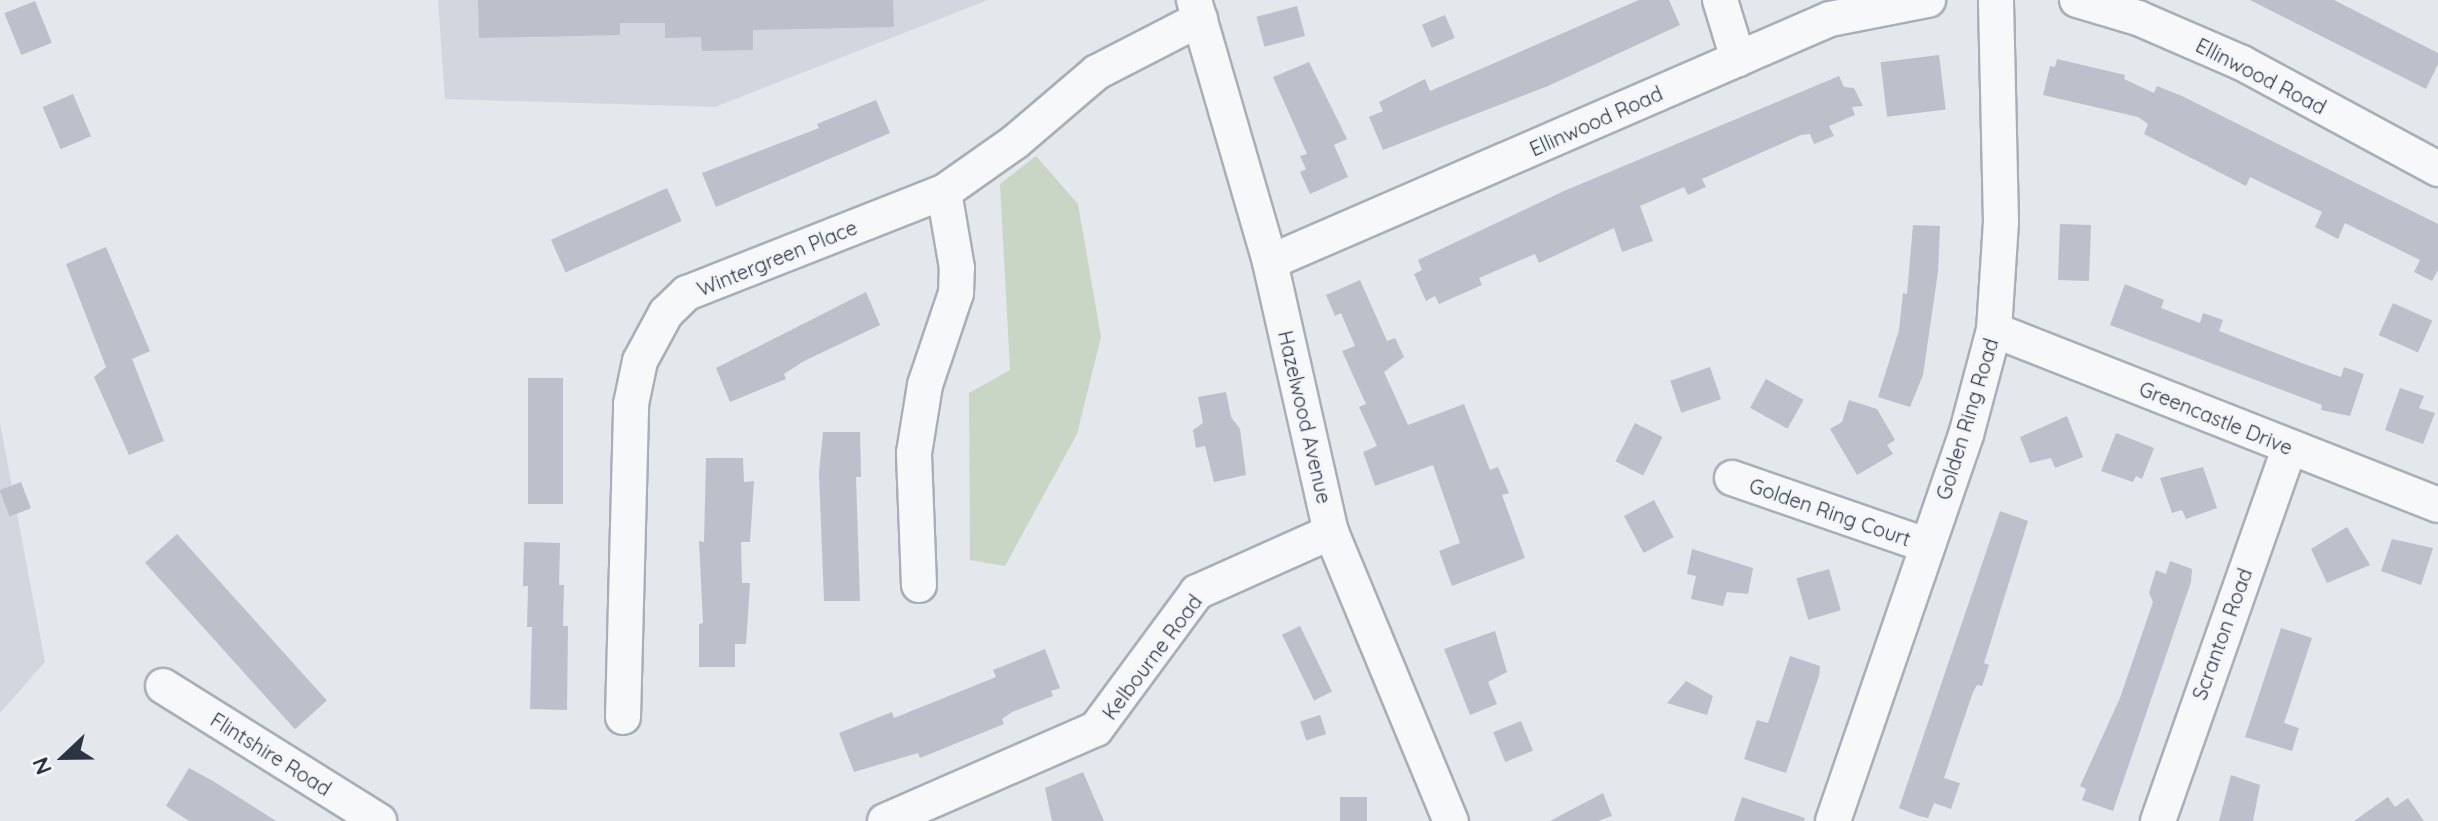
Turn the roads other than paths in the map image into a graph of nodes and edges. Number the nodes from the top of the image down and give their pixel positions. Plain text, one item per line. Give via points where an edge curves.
1 (1720, 0) edge
2 (1928, 0) edge
3 (1996, 0) edge
4 (2077, 0) edge
5 (1197, 10) edge
6 (1738, 59) junction
7 (2438, 169) edge
8 (944, 192) junction
9 (1270, 262) junction
10 (1994, 330) junction
11 (2289, 448) junction
12 (1732, 478) dead end
13 (2438, 505) edge
14 (1331, 532) junction
15 (1928, 546) junction
16 (919, 585) dead end
17 (163, 686) dead end
18 (623, 717) dead end
19 (379, 821) edge
20 (885, 821) edge
21 (1451, 821) edge
22 (1833, 821) edge
23 (2158, 821) edge

1 - 6 street
2 - 6 street, Ellinwood Road via 1830,19
3 - 10 street, Golden Ring Road via 2001,222
4 - 7 street, Ellinwood Road via 2138,18 2242,63
5 - 8 street, Wintergreen Place via 1097,72 1015,142
5 - 9 street, Hazelwood Avenue
6 - 9 street, Ellinwood Road
8 - 16 street via 956,293 925,385 914,453
8 - 18 street, Wintergreen Place via 687,293 652,331 631,404 627,450
9 - 14 street, Hazelwood Avenue
10 - 11 street, Greencastle Drive
10 - 15 street, Golden Ring Road
11 - 13 street, Greencastle Drive
11 - 23 street, Scranton Road
12 - 15 street, Golden Ring Court
14 - 20 street, Kelbourne Road via 1197,592 1096,729
14 - 21 street, Hazelwood Avenue
15 - 22 street, Golden Ring Road
17 - 19 street, Flintshire Road

